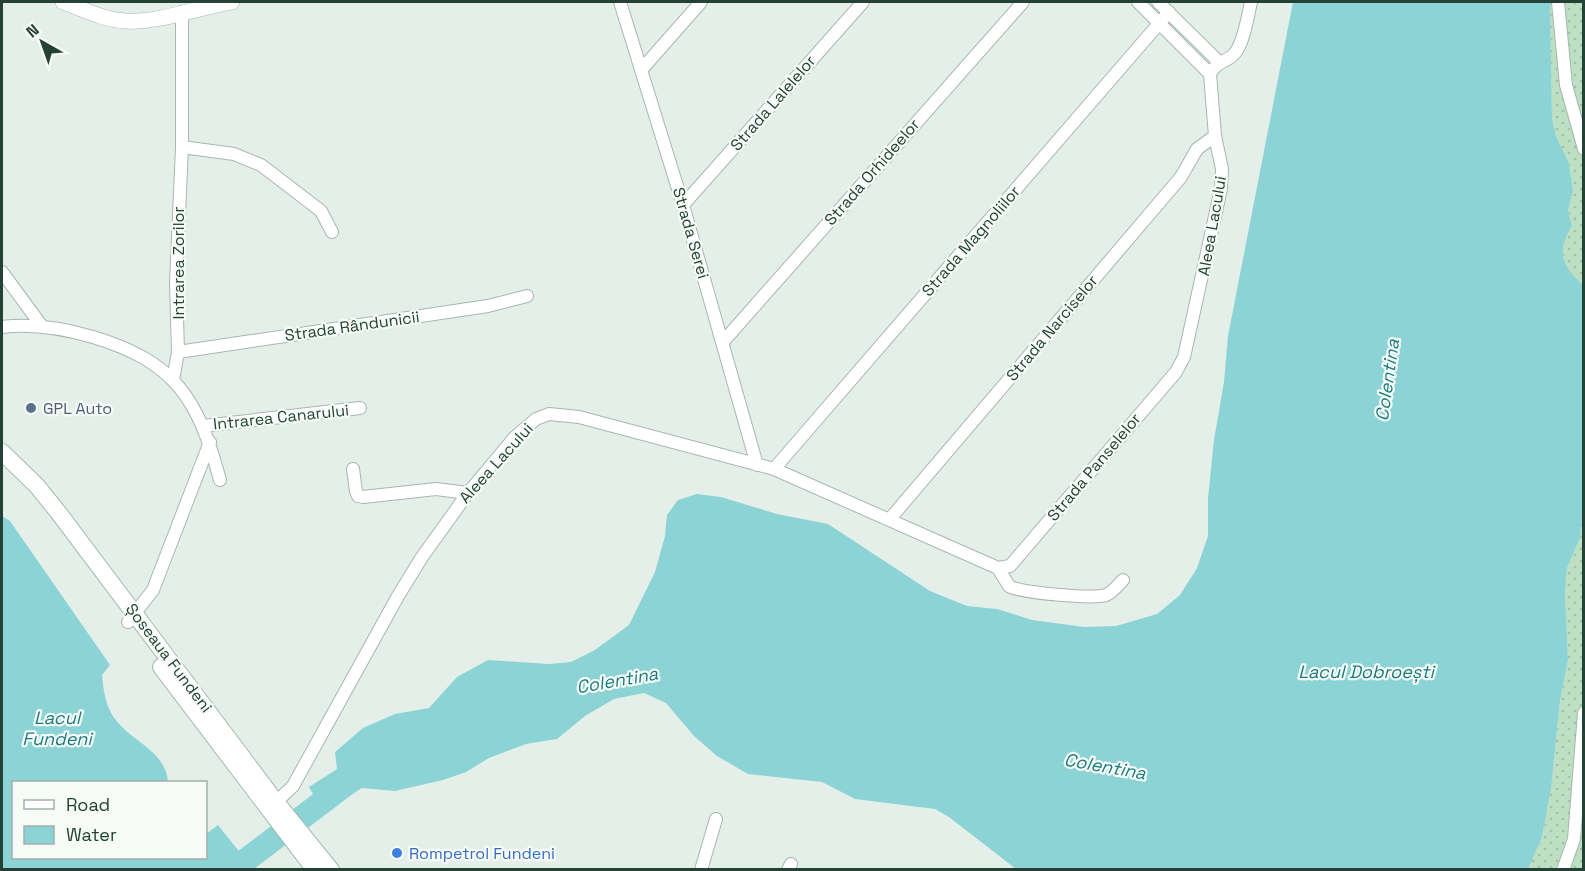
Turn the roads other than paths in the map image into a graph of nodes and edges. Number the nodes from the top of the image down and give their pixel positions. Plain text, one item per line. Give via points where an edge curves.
1 (63, 2) edge
2 (232, 2) edge
3 (620, 2) edge
4 (701, 2) edge
5 (863, 2) edge
6 (1023, 2) edge
7 (1138, 2) edge
8 (1158, 2) edge
9 (1251, 2) edge
10 (1558, 2) edge
11 (182, 12) junction
12 (1169, 12) junction
13 (1159, 24) junction
14 (1219, 62) junction
15 (642, 69) junction
16 (1210, 74) junction
17 (1215, 136) junction
18 (182, 147) junction
19 (1584, 149) edge
20 (683, 205) junction
21 (332, 232) dead end
22 (2, 272) edge
23 (526, 296) dead end
24 (41, 325) junction
25 (2, 327) edge
26 (722, 343) junction
27 (178, 352) junction
28 (1184, 357) joint
29 (173, 380) junction
30 (360, 408) dead end
31 (203, 426) junction
32 (210, 442) junction
33 (2, 452) edge
34 (2, 464) edge
35 (757, 465) junction
36 (353, 469) dead end
37 (774, 470) junction
38 (220, 480) dead end
39 (468, 493) junction
40 (889, 520) junction
41 (998, 568) junction
42 (1123, 580) dead end
43 (132, 618) junction
44 (1584, 713) edge
45 (274, 805) junction
46 (716, 819) dead end
47 (315, 870) edge
48 (331, 870) edge
49 (701, 870) edge
50 (1563, 870) edge

1 - 11 street via 124,21
2 - 11 street
3 - 15 street, Strada Serei
4 - 15 street
5 - 20 street, Strada Lalelelor
6 - 26 street, Strada Orhideelor
7 - 13 street
8 - 12 street
9 - 14 street via 1236,52
10 - 19 street via 1566,85
11 - 18 street, Intrarea Zorilor
12 - 13 street, Strada Magnoliilor
12 - 14 street
13 - 16 street
13 - 37 street, Strada Magnoliilor
14 - 16 street
15 - 20 street, Strada Serei
16 - 17 street, Aleea Lacului
17 - 28 street, Aleea Lacului via 1222,169 1221,189
17 - 40 street, Strada Narciselor via 1197,149 1180,177
18 - 21 street via 234,153 261,165 321,211
18 - 27 street, Intrarea Zorilor via 176,283
20 - 26 street, Strada Serei
22 - 24 street
23 - 27 street, Strada Rândunicii via 488,306
24 - 25 street
24 - 29 street via 126,348 154,363
26 - 35 street, Strada Serei
27 - 29 street, Intrarea Zorilor
28 - 41 street, Strada Panselelor via 1176,372 1015,561
29 - 31 street
30 - 31 street, Intrarea Canarului
31 - 32 street
32 - 38 street
32 - 43 street via 153,590
33 - 43 main road, Șoseaua Fundeni via 45,495
34 - 43 main road, Șoseaua Fundeni
35 - 37 street, Aleea Lacului
35 - 39 street, Aleea Lacului via 588,419 549,414 525,427
36 - 39 street via 358,496 436,489
37 - 40 street, Aleea Lacului
39 - 45 street, Aleea Lacului via 398,596 299,777
40 - 41 street, Aleea Lacului
41 - 42 street via 1013,588 1049,593 1094,597 1111,592
43 - 45 main road, Șoseaua Fundeni
44 - 50 street via 1574,839
45 - 47 main road, Șoseaua Fundeni
45 - 48 main road, Șoseaua Fundeni
46 - 49 street

